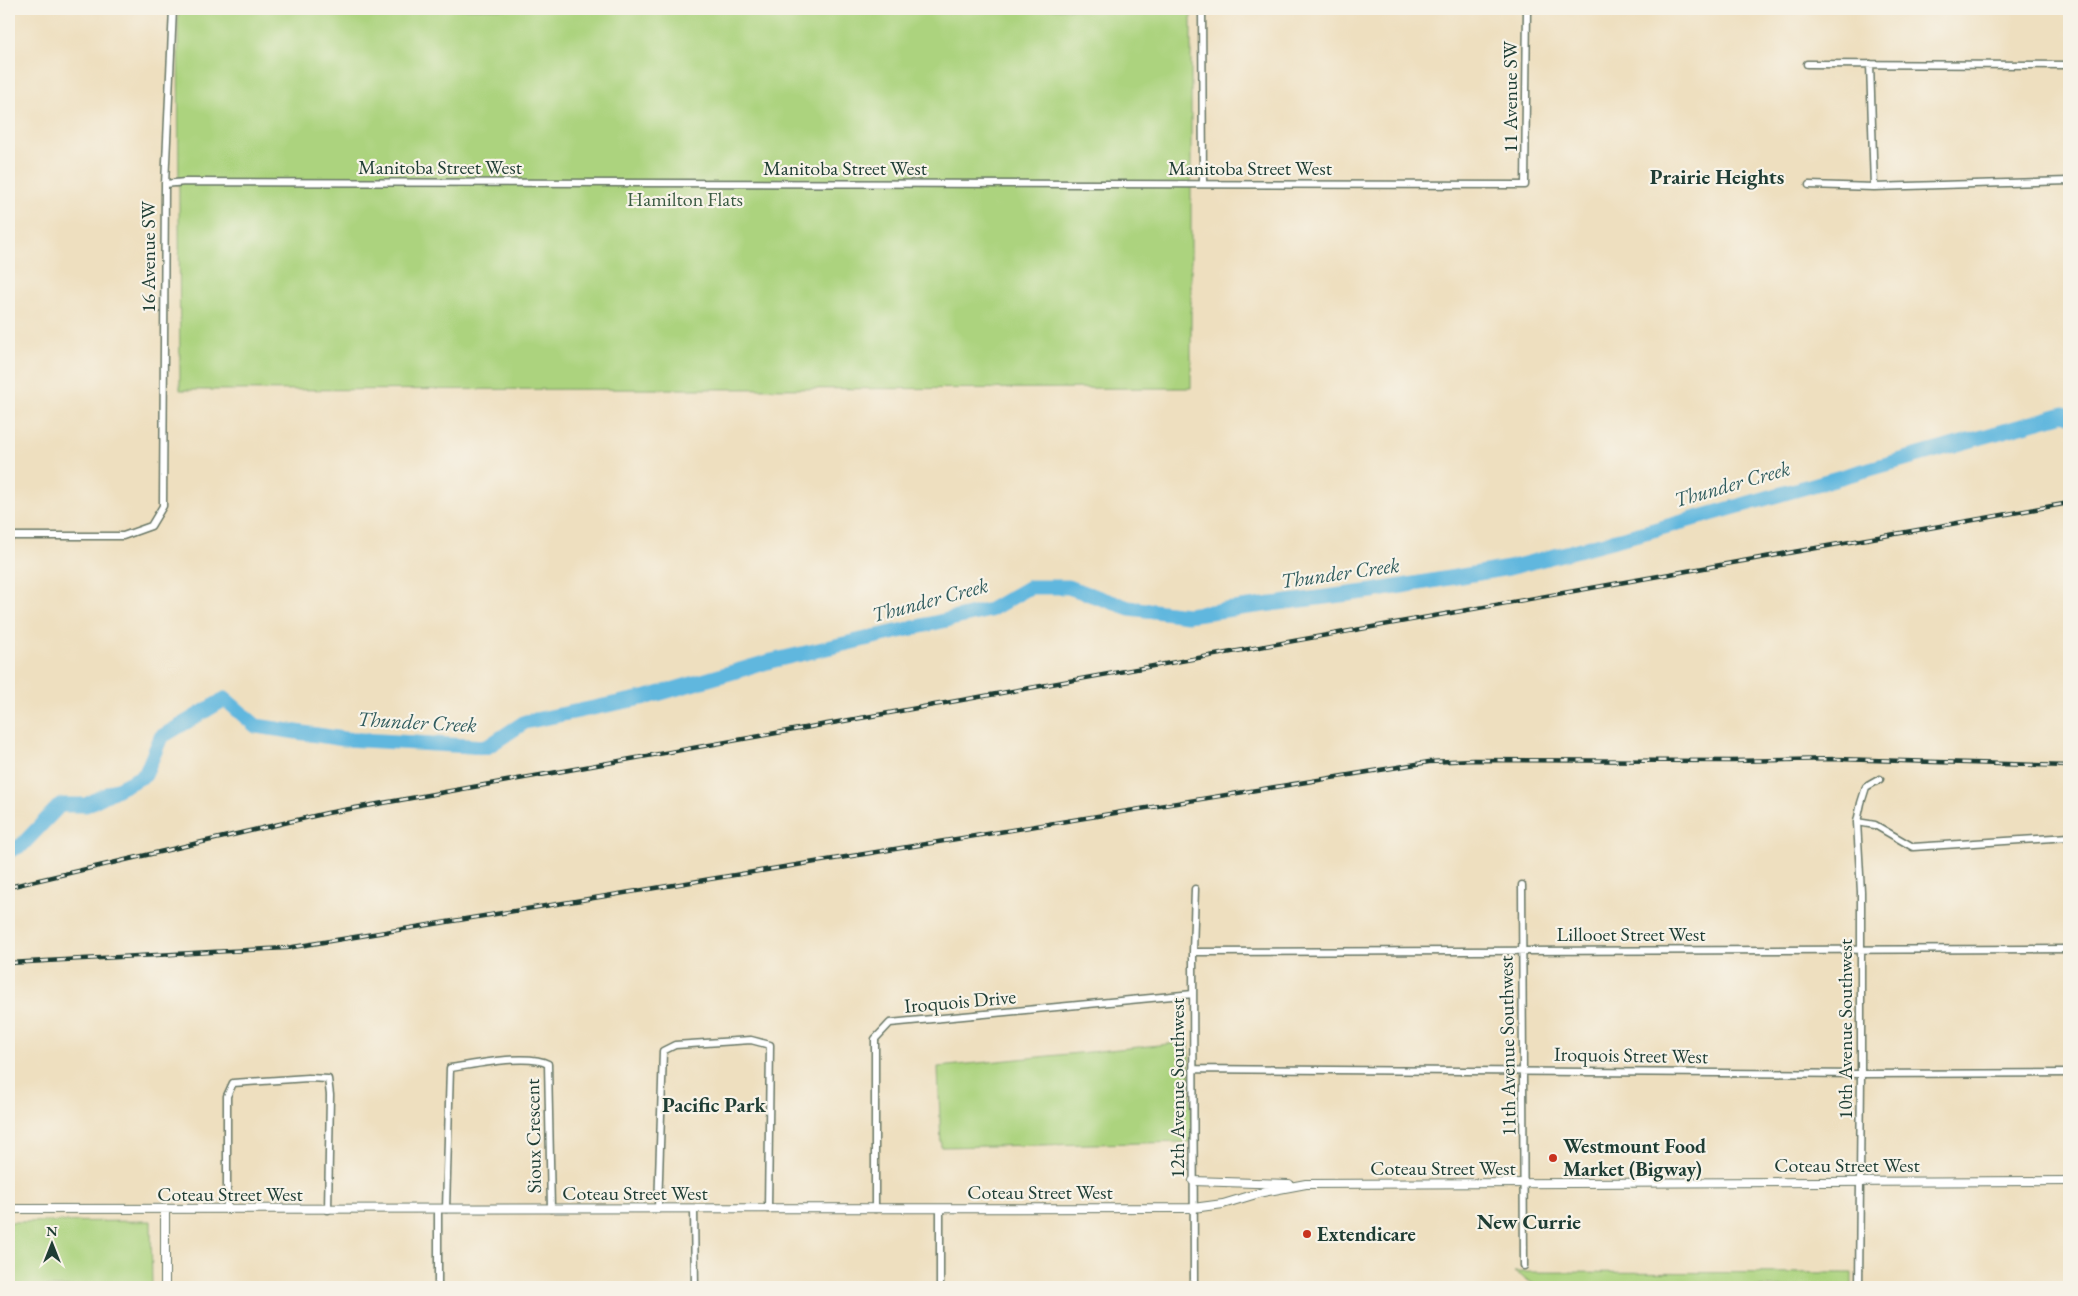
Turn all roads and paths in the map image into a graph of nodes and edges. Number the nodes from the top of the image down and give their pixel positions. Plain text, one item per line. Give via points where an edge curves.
1 (173, 9) edge
2 (1202, 9) edge
3 (1527, 9) edge
4 (1807, 64) dead end
5 (1870, 64) junction
6 (2069, 65) edge
7 (2069, 181) edge
8 (165, 184) junction
9 (1203, 184) junction
10 (1525, 185) joint
11 (1809, 185) dead end
12 (1874, 187) junction
13 (9, 536) edge
14 (1880, 779) dead end
15 (1857, 822) junction
16 (2069, 836) edge
17 (1522, 885) dead end
18 (1195, 889) dead end
19 (2069, 949) edge
20 (1522, 950) junction
21 (1860, 950) junction
22 (1193, 952) junction
23 (1193, 994) junction
24 (1193, 1069) junction
25 (1523, 1070) junction
26 (2069, 1073) edge
27 (1862, 1074) junction
28 (1193, 1181) junction
29 (1861, 1181) junction
30 (2069, 1181) edge
31 (1306, 1184) junction
32 (1524, 1184) junction
33 (940, 1208) junction
34 (1193, 1208) junction
35 (9, 1209) edge
36 (551, 1209) junction
37 (658, 1209) junction
38 (694, 1209) junction
39 (768, 1209) junction
40 (875, 1209) junction
41 (165, 1210) junction
42 (227, 1210) junction
43 (328, 1210) junction
44 (442, 1210) junction
45 (1524, 1266) dead end
46 (165, 1287) edge
47 (438, 1287) edge
48 (695, 1287) edge
49 (940, 1287) edge
50 (1194, 1287) edge
51 (1859, 1287) edge

1 - 8 street, 16 Avenue SW
2 - 9 street
3 - 10 street, 11 Avenue SW
4 - 5 street
5 - 6 street
5 - 12 street
7 - 12 street
8 - 9 street, Manitoba Street West
8 - 13 street, 16 Avenue SW via 163,506 151,526 123,536
9 - 10 street, Manitoba Street West
11 - 12 street
14 - 15 street, 10th Avenue Southwest via 1866,787
15 - 16 street via 1875,826 1912,847
15 - 21 street, 10th Avenue Southwest
17 - 20 street, 11th Avenue Southwest
18 - 22 street, 12th Avenue Southwest
19 - 21 street, Lillooet Street West
20 - 21 street, Lillooet Street West
20 - 22 street, Lillooet Street West
20 - 25 street, 11th Avenue Southwest
21 - 27 street, 10th Avenue Southwest
22 - 23 street, 12th Avenue Southwest
23 - 24 street, 12th Avenue Southwest
23 - 40 street, Iroquois Drive via 890,1023 875,1039
24 - 25 street, Iroquois Street West
24 - 28 street, 12th Avenue Southwest
25 - 27 street, Iroquois Street West
25 - 32 street, 11th Avenue Southwest
26 - 27 street, Iroquois Street West
27 - 29 street, 10th Avenue Southwest
28 - 31 street
28 - 34 street, 12th Avenue Southwest
29 - 30 street, Coteau Street West
29 - 32 street, Coteau Street West
29 - 51 street, 10th Avenue Southwest
31 - 32 street, Coteau Street West
31 - 34 street, Coteau Street West
32 - 45 street, 11th Avenue Southwest
33 - 34 street, Coteau Street West
33 - 40 street, Coteau Street West
33 - 49 street
34 - 50 street, 12th Avenue Southwest
35 - 41 street, Coteau Street West
36 - 37 street, Coteau Street West
36 - 44 street, Coteau Street West
36 - 44 street, Sioux Crescent via 548,1064 539,1059 450,1068
37 - 38 street, Coteau Street West
37 - 39 street via 663,1051 675,1045 751,1040 770,1045
38 - 39 street, Coteau Street West
38 - 48 street
39 - 40 street, Coteau Street West
41 - 42 street, Coteau Street West
41 - 46 street
42 - 43 street, Coteau Street West
42 - 43 street via 227,1096 234,1083 308,1078 328,1079
43 - 44 street, Coteau Street West
44 - 47 street

